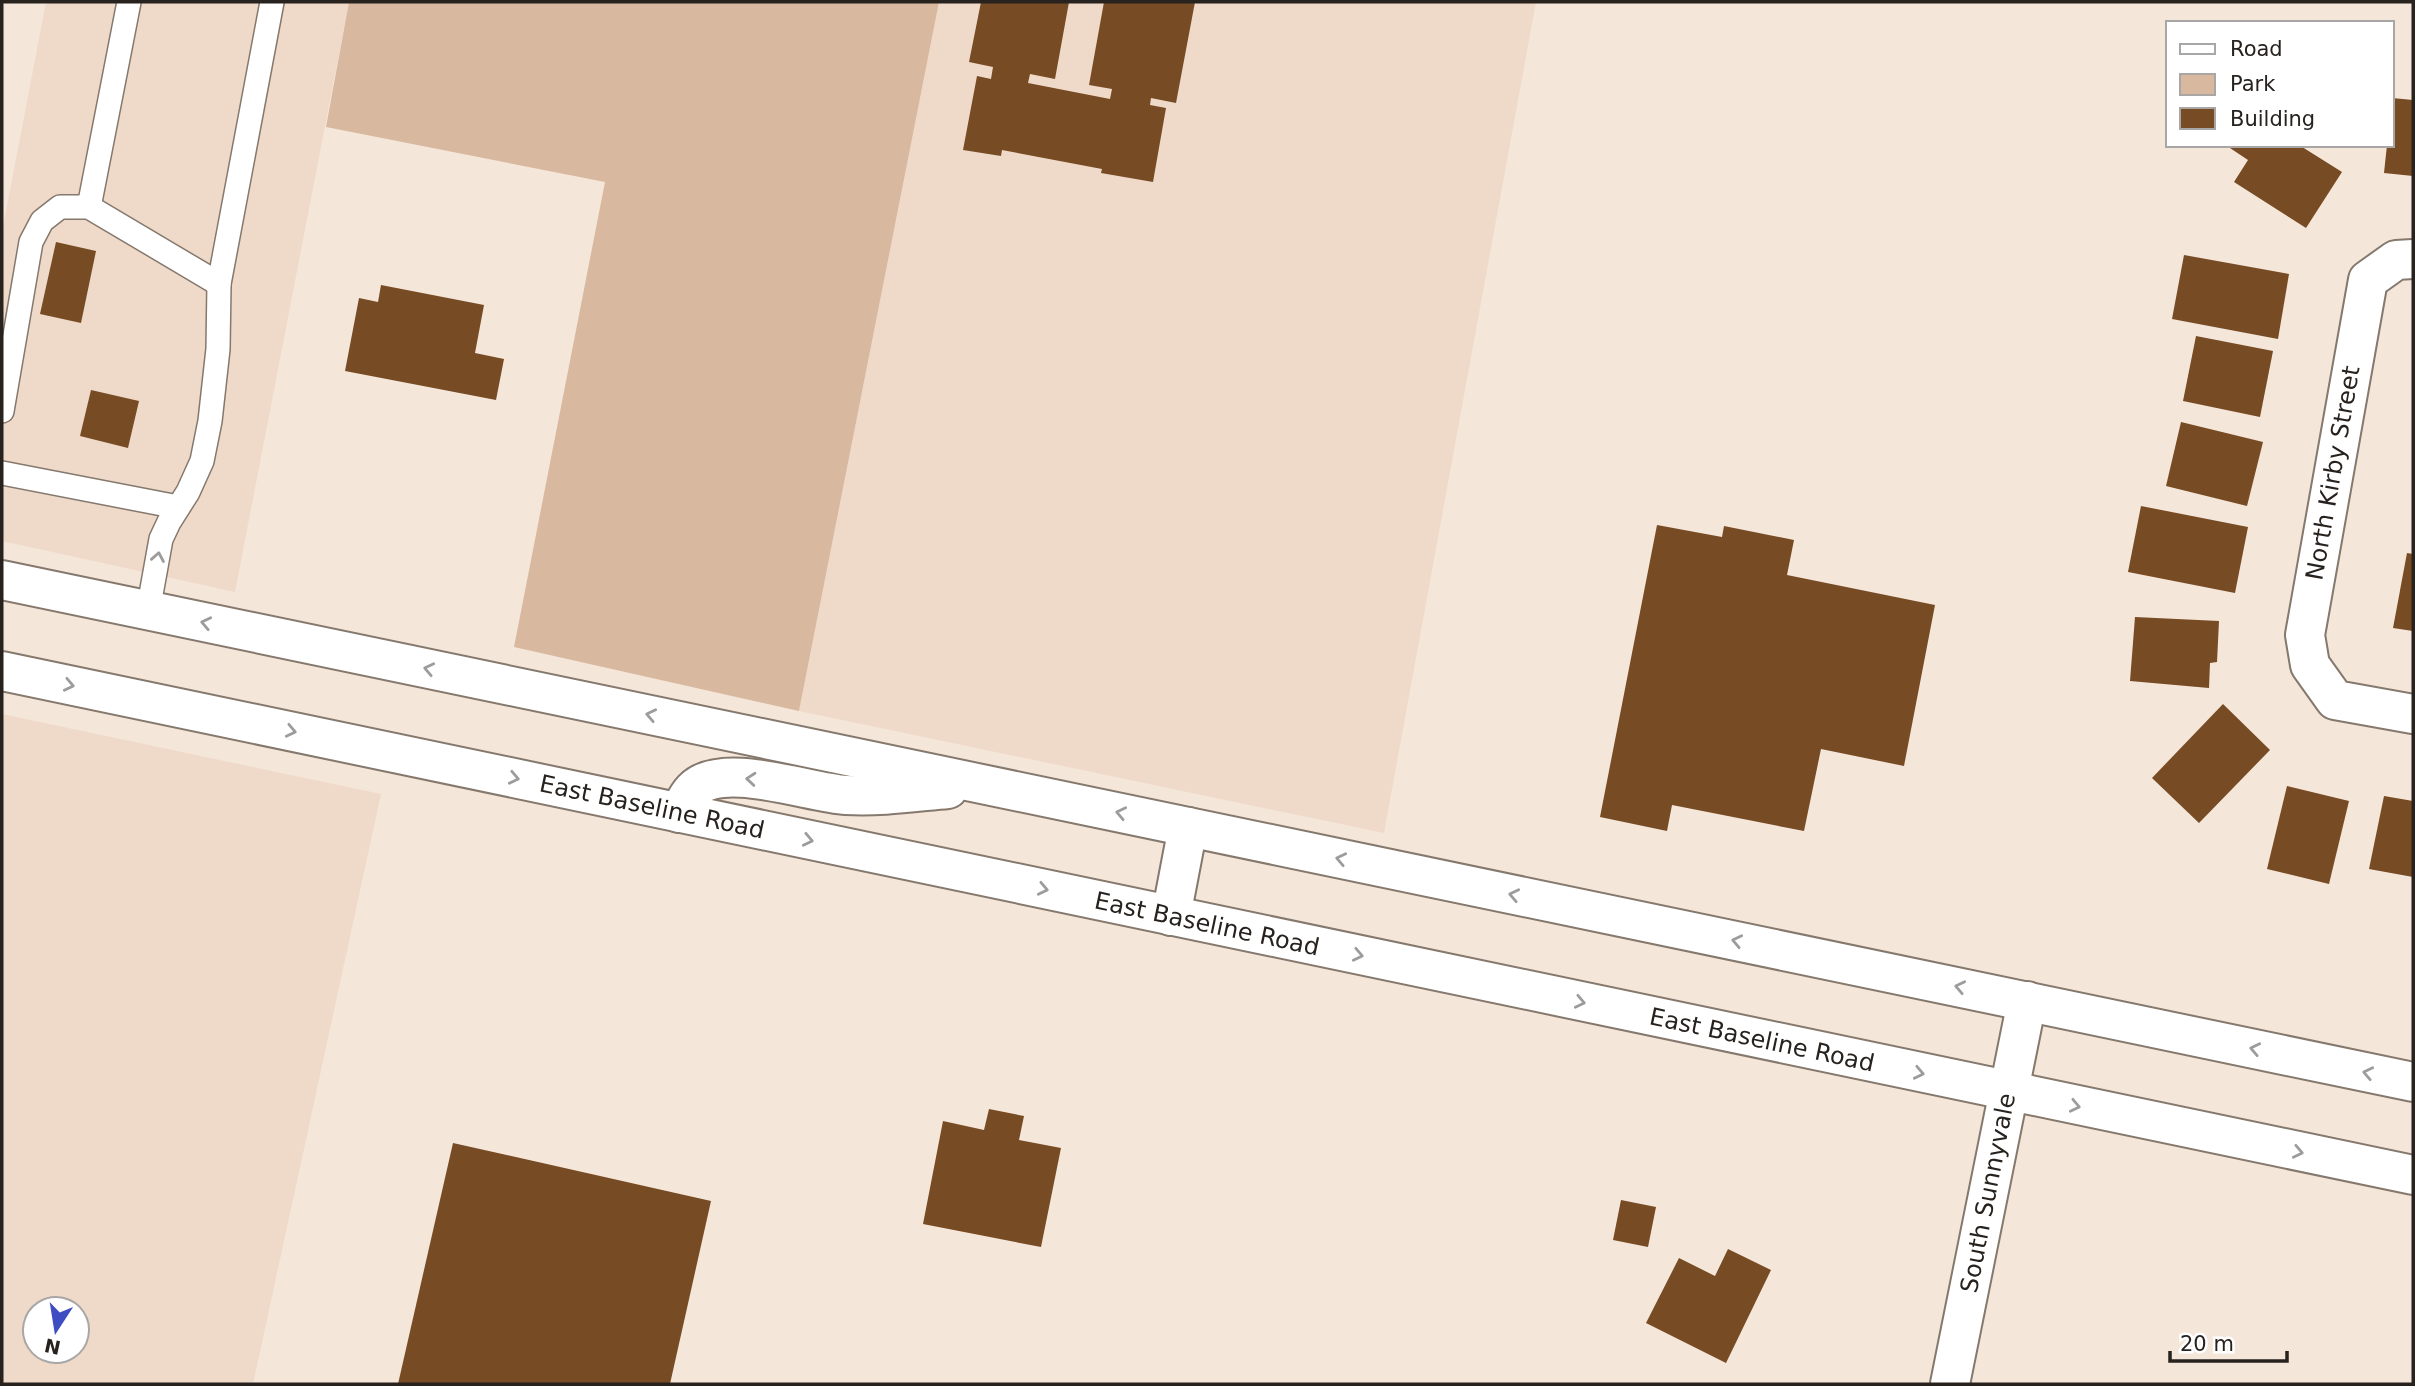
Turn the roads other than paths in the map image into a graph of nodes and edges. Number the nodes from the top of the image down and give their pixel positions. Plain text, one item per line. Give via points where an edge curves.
1 (129, 2) edge
2 (272, 2) edge
3 (89, 207) junction
4 (2413, 259) edge
5 (219, 284) junction
6 (2, 411) edge
7 (2, 473) edge
8 (178, 507) junction
9 (2, 580) edge
10 (148, 611) junction
11 (2, 671) edge
12 (2413, 714) edge
13 (989, 785) junction
14 (679, 813) junction
15 (1188, 827) junction
16 (1171, 916) junction
17 (2027, 1001) junction
18 (2413, 1082) edge
19 (2008, 1092) junction
20 (2413, 1175) edge
21 (1950, 1384) edge

1 - 3 lane
2 - 5 lane
3 - 5 lane
3 - 6 lane via 60,207 42,221 31,242
4 - 12 main road, North Kirby Street via 2396,260 2368,280 2305,635 2310,666 2335,700
5 - 8 lane via 210,421 201,461
7 - 8 lane
10 -> 8 lane via 161,539
9 - 10 main road
13 -> 10 main road
11 -> 14 main road, East Baseline Road
13 -> 14 main road via 869,796 722,778 694,789
15 -> 13 main road
14 -> 16 main road, East Baseline Road
15 - 16 main road
17 -> 15 main road
16 -> 19 main road, East Baseline Road
18 -> 17 main road
17 - 19 main road, South Sunnyvale
19 -> 20 main road, East Baseline Road
19 - 21 main road, South Sunnyvale

